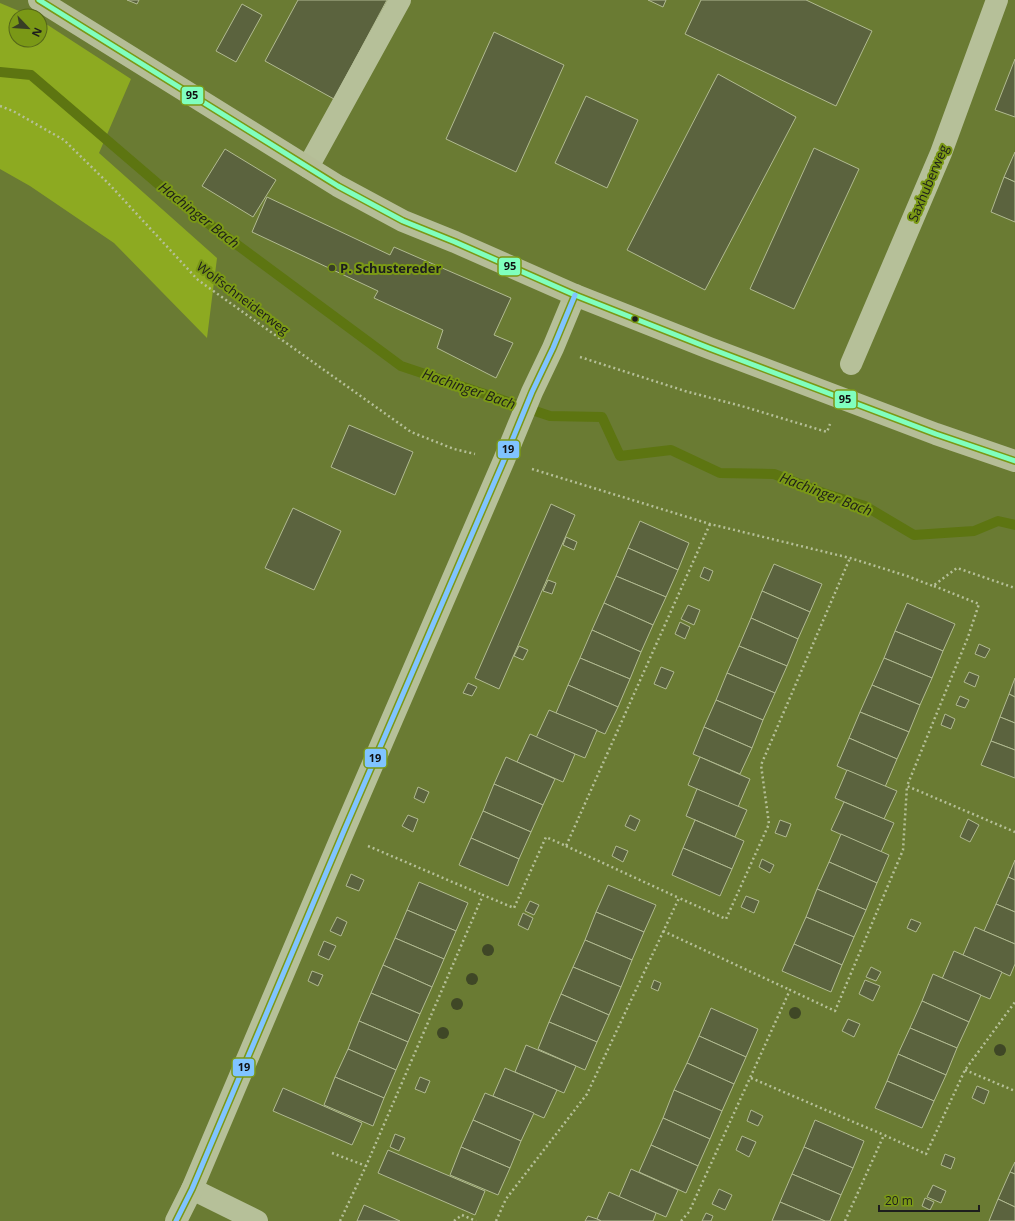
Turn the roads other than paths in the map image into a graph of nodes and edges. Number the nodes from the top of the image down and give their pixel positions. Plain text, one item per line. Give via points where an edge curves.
1 (40, 0) edge
2 (400, 0) edge
3 (997, 0) edge
4 (308, 167) junction
5 (575, 295) junction
6 (851, 364) dead end
7 (1015, 461) edge
8 (192, 1189) junction
9 (176, 1221) edge
10 (257, 1221) edge

1 - 4 main road
2 - 4 street
3 - 6 street, Saxhuberweg via 941,153
4 - 5 main road via 403,221
5 - 7 main road via 936,434
5 - 8 street
8 - 9 street
8 - 10 street

